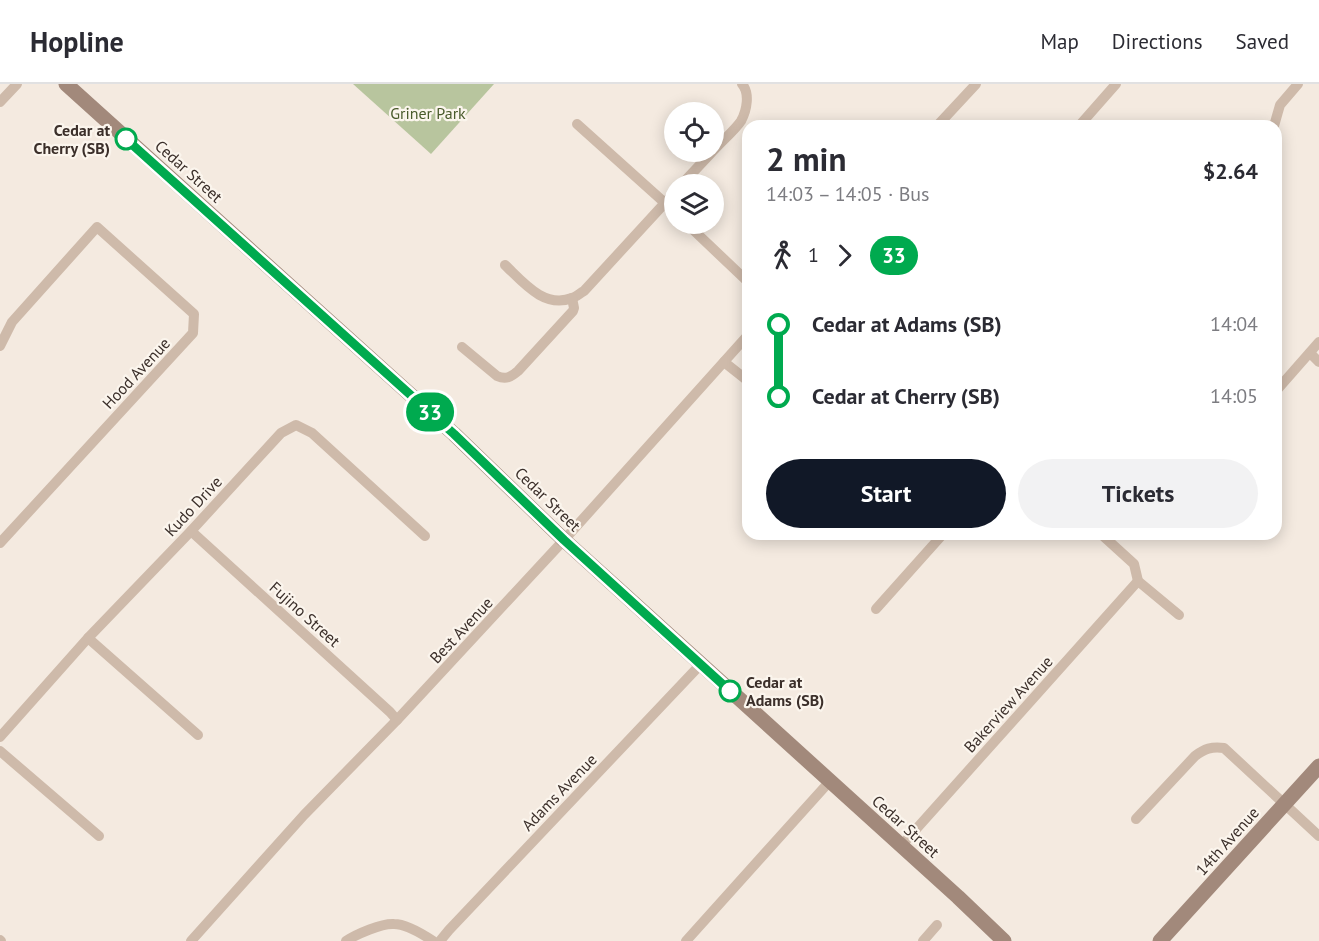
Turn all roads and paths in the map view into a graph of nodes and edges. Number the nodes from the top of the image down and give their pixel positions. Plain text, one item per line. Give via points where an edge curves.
1 (17, 84) edge
2 (66, 84) edge
3 (742, 84) edge
4 (976, 84) edge
5 (1116, 84) edge
6 (1298, 84) edge
7 (0, 102) edge
8 (943, 120) edge
9 (1084, 120) edge
10 (1276, 120) edge
11 (577, 124) dead end
12 (724, 139) edge
13 (703, 162) edge
14 (691, 174) edge
15 (664, 202) edge
16 (664, 204) edge
17 (698, 234) edge
18 (505, 265) dead end
19 (742, 276) edge
20 (572, 298) junction
21 (742, 342) edge
22 (1319, 342) edge
23 (0, 346) edge
24 (462, 347) dead end
25 (1310, 353) junction
26 (724, 362) junction
27 (1319, 362) edge
28 (742, 376) edge
29 (1282, 384) edge
30 (191, 531) junction
31 (425, 536) dead end
32 (564, 540) junction
33 (938, 540) edge
34 (1108, 540) edge
35 (0, 543) edge
36 (1138, 581) junction
37 (876, 609) dead end
38 (1179, 615) dead end
39 (88, 638) junction
40 (701, 664) junction
41 (397, 720) junction
42 (198, 735) dead end
43 (0, 737) edge
44 (0, 751) edge
45 (1319, 766) edge
46 (830, 782) junction
47 (1285, 804) junction
48 (1136, 819) dead end
49 (99, 836) dead end
50 (1319, 836) edge
51 (901, 846) junction
52 (937, 925) dead end
53 (191, 941) edge
54 (346, 941) edge
55 (433, 941) edge
56 (440, 941) edge
57 (686, 941) edge
58 (923, 941) edge
59 (1004, 941) edge
60 (1160, 941) edge

1 - 7 street
2 - 32 main road, Cedar Street via 454,434
3 - 12 street via 747,102 741,120
4 - 8 street
5 - 9 street
6 - 10 street via 1280,105
11 - 15 street
13 - 14 street
16 - 20 street via 584,291
17 - 19 street
18 - 20 street via 538,296
20 - 24 street via 573,311 509,377 497,376
21 - 26 street, Best Avenue
22 - 25 street
23 - 35 street, Hood Avenue via 12,322 97,227 194,314 193,333
25 - 27 street
25 - 29 street
26 - 28 street
26 - 32 street, Best Avenue
30 - 31 street, Kudo Drive via 281,433 296,425 312,433
30 - 39 street, Kudo Drive
30 - 41 street, Fujino Street
32 - 40 main road, Cedar Street
32 - 41 street, Best Avenue
33 - 37 street
34 - 36 street via 1134,564
36 - 38 street
36 - 51 street, Bakerview Avenue
39 - 42 street
39 - 43 street, Kudo Drive
40 - 46 main road, Cedar Street
40 - 56 street, Adams Avenue
41 - 53 street, Best Avenue via 304,815
44 - 49 street
45 - 47 main road, 14th Avenue
46 - 51 main road, Cedar Street
46 - 57 street
47 - 48 street via 1224,748 1216,747 1195,756
47 - 50 street
47 - 60 main road, 14th Avenue
51 - 59 main road, Cedar Street
52 - 58 street
54 - 55 street via 373,928 394,924

